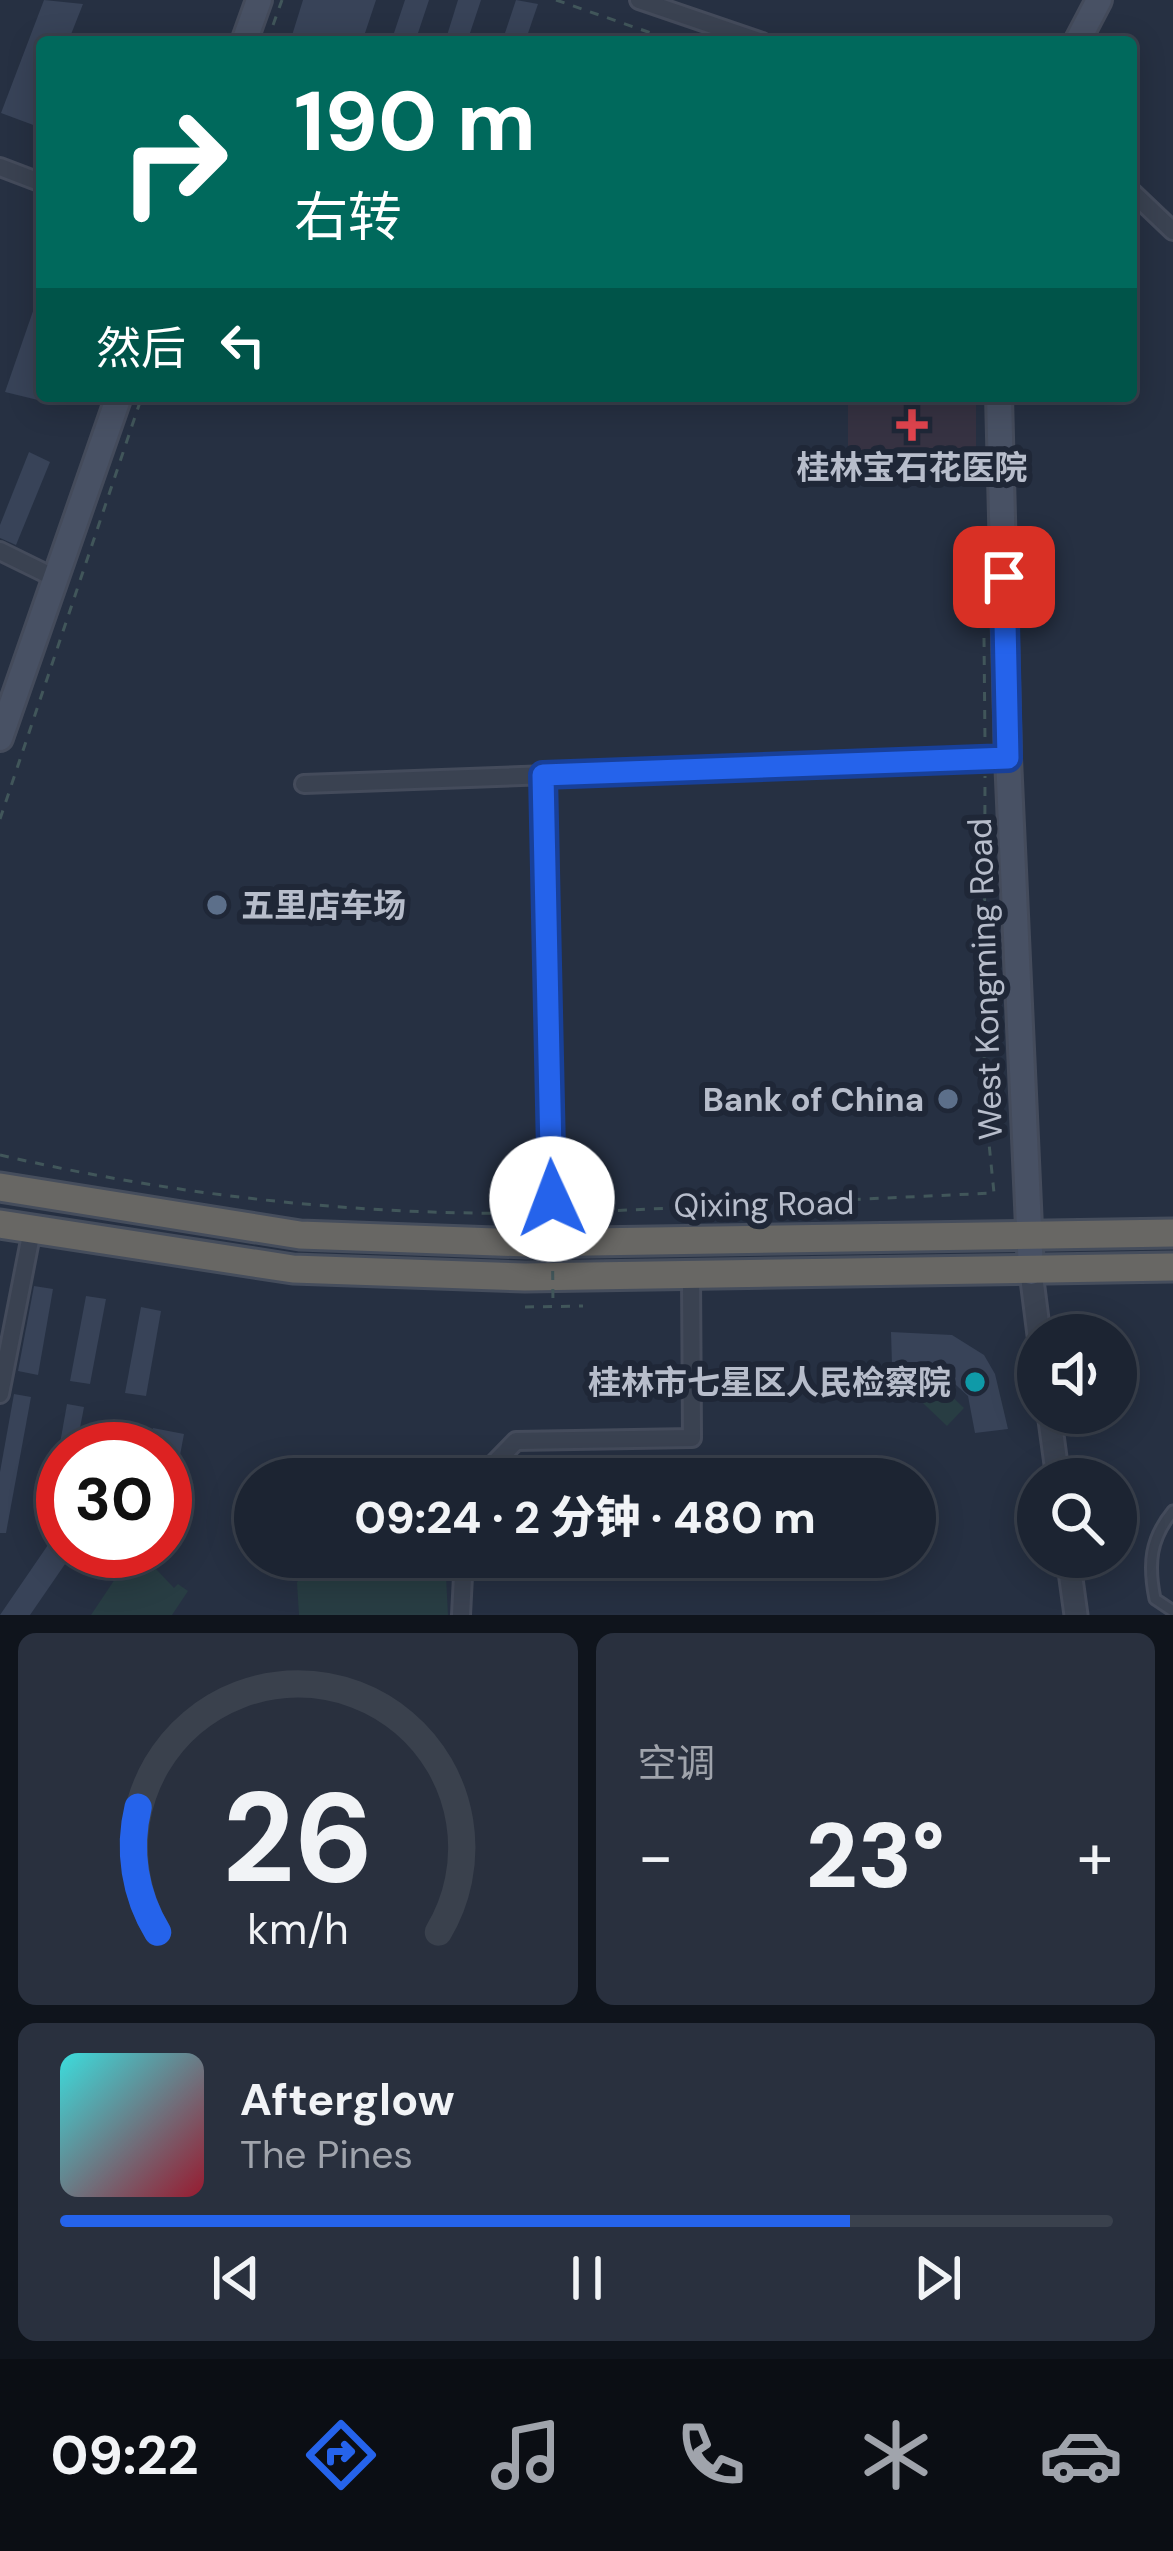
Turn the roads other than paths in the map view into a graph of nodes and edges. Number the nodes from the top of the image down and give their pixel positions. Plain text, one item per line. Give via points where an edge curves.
1 (259, 0) edge
2 (639, 0) edge
3 (1099, 0) edge
4 (246, 36) edge
5 (744, 36) edge
6 (1080, 36) edge
7 (0, 167) edge
8 (36, 181) edge
9 (1137, 196) edge
10 (1173, 231) edge
11 (117, 402) edge
12 (999, 402) edge
13 (0, 551) edge
14 (55, 578) junction
15 (0, 738) edge
16 (997, 758) junction
17 (543, 775) junction
18 (304, 784) dead end
19 (0, 1187) edge
20 (549, 1208) road end
21 (0, 1224) edge
22 (32, 1230) junction
23 (1173, 1233) edge
24 (1029, 1238) junction
25 (1173, 1267) edge
26 (1031, 1272) junction
27 (691, 1275) junction
28 (1036, 1314) edge
29 (0, 1394) edge
30 (499, 1458) edge
31 (1173, 1510) edge
32 (463, 1578) edge
33 (1071, 1578) edge
34 (1173, 1611) edge
35 (461, 1615) edge
36 (1076, 1615) edge

1 - 4 main road
2 - 5 street
3 - 6 main road
7 - 8 street
9 - 10 street
11 - 14 main road
12 - 16 main road, West Kongming Road
13 - 14 street
14 - 15 main road
16 - 17 street
16 - 24 main road, West Kongming Road
17 - 18 street
17 - 20 street
19 - 24 highway, Qixing Road via 300,1235 526,1243
21 - 22 highway
22 - 27 highway via 293,1269
22 - 29 street
23 - 24 highway, Qixing Road
24 - 26 main road, West Kongming Road
25 - 26 highway
26 - 27 highway
26 - 28 street
27 - 30 street via 692,1438 516,1441
31 - 34 lane via 1154,1539 1150,1564 1156,1602
32 - 35 street
33 - 36 street

